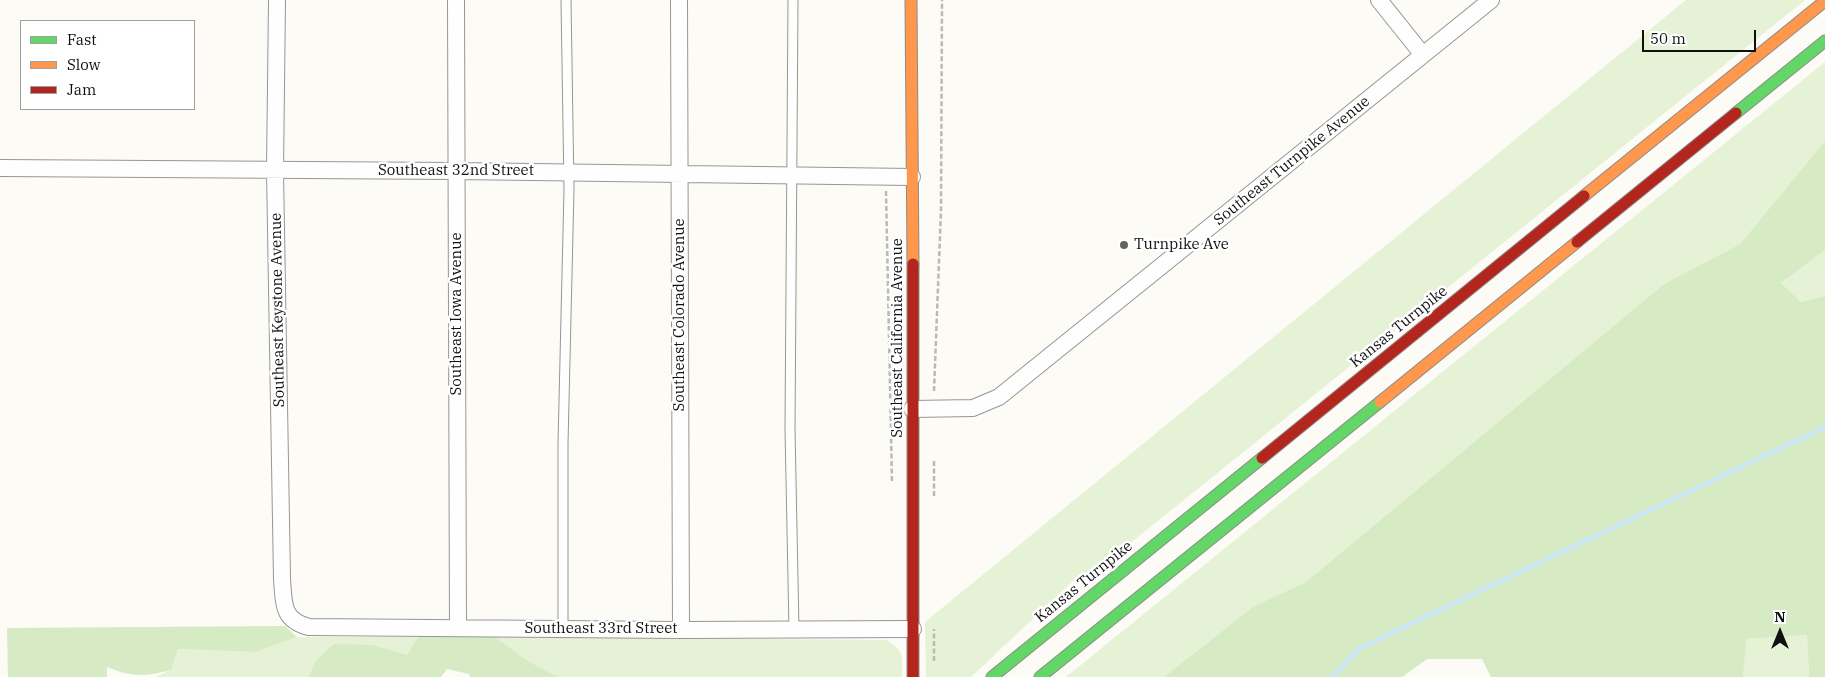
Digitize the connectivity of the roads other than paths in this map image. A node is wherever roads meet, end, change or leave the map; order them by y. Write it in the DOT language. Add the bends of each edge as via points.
graph roads {
  1 [pos="277,0"];
  2 [pos="456,0"];
  3 [pos="566,0"];
  4 [pos="679,0"];
  5 [pos="793,0"];
  6 [pos="911,0"];
  7 [pos="1379,0"];
  8 [pos="1491,0"];
  9 [pos="1825,1"];
  10 [pos="1825,41"];
  11 [pos="1423,56"];
  12 [pos="0,168"];
  13 [pos="275,170"];
  14 [pos="456,171"];
  15 [pos="568,172"];
  16 [pos="680,174"];
  17 [pos="792,176"];
  18 [pos="912,177"];
  19 [pos="912,409"];
  20 [pos="291,618"];
  21 [pos="458,628"];
  22 [pos="563,629"];
  23 [pos="913,629"];
  24 [pos="682,630"];
  25 [pos="794,630"];
  26 [pos="912,677"];
  27 [pos="992,677"];
  28 [pos="1040,677"];
  1 -- 13 [label="street, Southeast Keystone Avenue"];
  2 -- 14 [label="street, Southeast Iowa Avenue"];
  3 -- 15 [label="lane"];
  4 -- 16 [label="street, Southeast Colorado Avenue"];
  5 -- 17 [label="lane"];
  6 -- 18 [label="main road, Southeast California Avenue"];
  7 -- 11 [label="street"];
  8 -- 11 [label="street, Southeast Turnpike Avenue"];
  9 -- 27 [label="main road, Kansas Turnpike"];
  10 -- 28 [label="main road"];
  11 -- 19 [label="street, Southeast Turnpike Avenue" via="999,398 973,408"];
  12 -- 13 [label="street, Southeast 32nd Street"];
  13 -- 14 [label="street, Southeast 32nd Street"];
  13 -- 20 [label="street, Southeast Keystone Avenue" via="283,600"];
  14 -- 15 [label="street, Southeast 32nd Street"];
  14 -- 21 [label="street, Southeast Iowa Avenue"];
  15 -- 16 [label="street, Southeast 32nd Street"];
  15 -- 22 [label="lane"];
  16 -- 17 [label="street, Southeast 32nd Street"];
  16 -- 24 [label="street, Southeast Colorado Avenue"];
  17 -- 18 [label="street, Southeast 32nd Street"];
  17 -- 25 [label="lane" via="790,429"];
  18 -- 19 [label="main road, Southeast California Avenue"];
  19 -- 23 [label="main road, Southeast California Avenue"];
  20 -- 21 [label="street, Southeast 33rd Street" via="308,627"];
  21 -- 22 [label="street, Southeast 33rd Street"];
  22 -- 24 [label="street, Southeast 33rd Street"];
  23 -- 25 [label="street, Southeast 33rd Street"];
  23 -- 26 [label="main road, Southeast California Avenue"];
  24 -- 25 [label="street, Southeast 33rd Street"];
}
